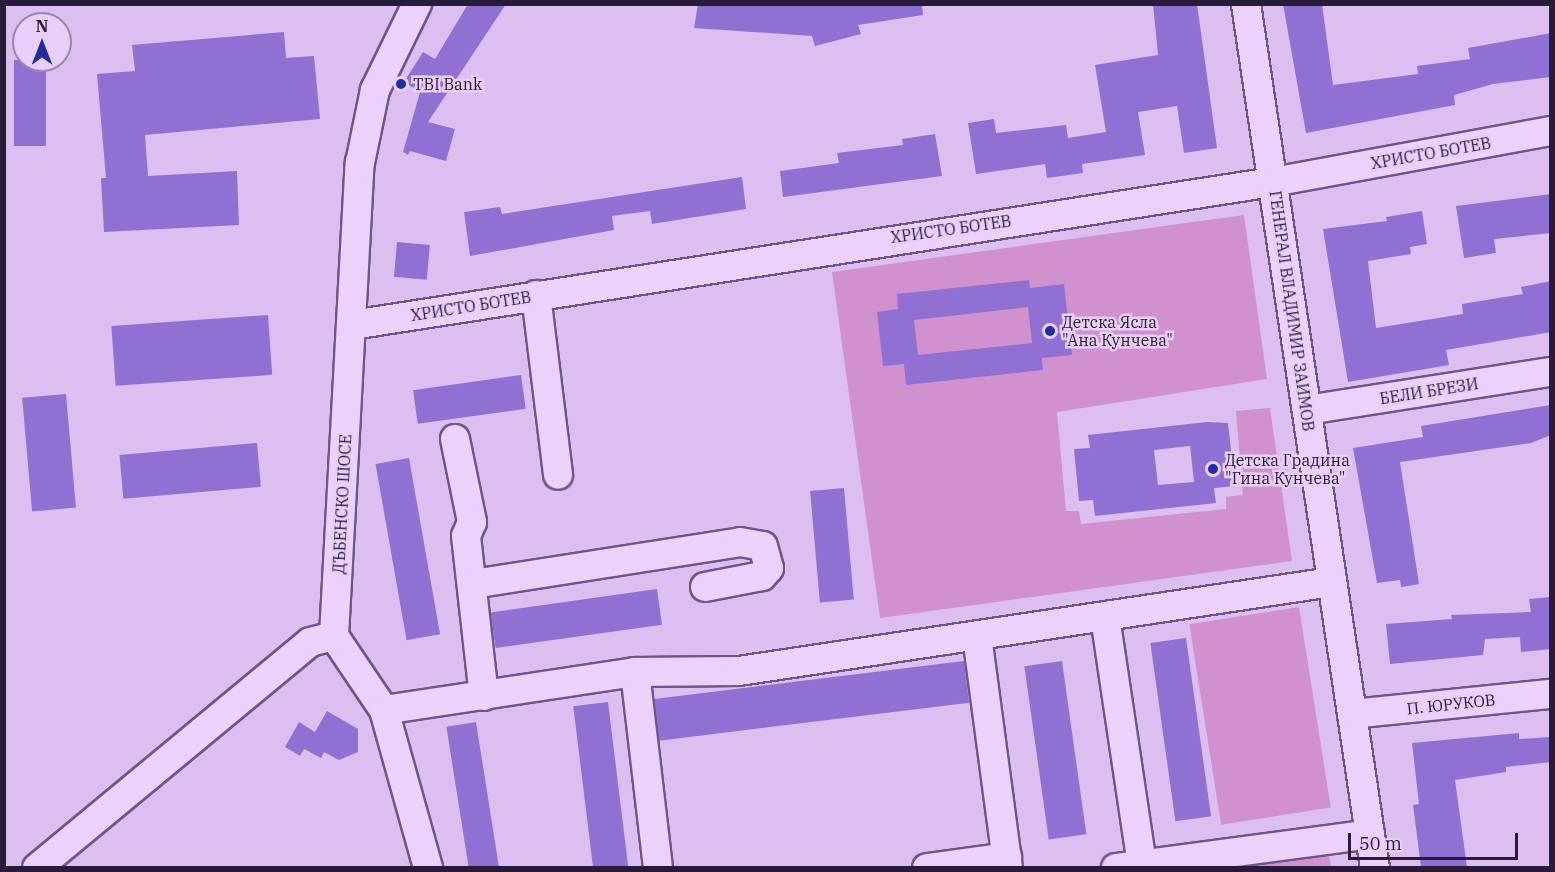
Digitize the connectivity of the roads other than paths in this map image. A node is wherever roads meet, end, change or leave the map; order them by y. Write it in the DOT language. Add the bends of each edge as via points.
graph roads {
  1 [pos="417,4"];
  2 [pos="1246,4"];
  3 [pos="1551,131"];
  4 [pos="1273,182"];
  5 [pos="536,295"];
  6 [pos="352,325"];
  7 [pos="1551,372"];
  8 [pos="1307,410"];
  9 [pos="456,439"];
  10 [pos="558,475"];
  11 [pos="1332,582"];
  12 [pos="473,584"];
  13 [pos="705,587"];
  14 [pos="1106,617"];
  15 [pos="334,636"];
  16 [pos="978,636"];
  17 [pos="635,672"];
  18 [pos="1551,694"];
  19 [pos="484,696"];
  20 [pos="384,710"];
  21 [pos="1352,714"];
  22 [pos="1370,834"];
  23 [pos="1008,862"];
  24 [pos="1129,866"];
  25 [pos="37,867"];
  26 [pos="428,867"];
  27 [pos="658,867"];
  28 [pos="927,867"];
  29 [pos="1375,867"];
  1 -- 6 [label="street, ДЪБЕНСКО ШОСЕ" via="375,90 360,163"];
  2 -- 4 [label="street, ГЕНЕРАЛ ВЛАДИМИР ЗАИМОВ"];
  3 -- 4 [label="street, ХРИСТО БОТЕВ"];
  4 -- 5 [label="street, ХРИСТО БОТЕВ"];
  4 -- 8 [label="street, ГЕНЕРАЛ ВЛАДИМИР ЗАИМОВ"];
  5 -- 6 [label="street, ХРИСТО БОТЕВ"];
  5 -- 10 [label="street"];
  6 -- 15 [label="street, ДЪБЕНСКО ШОСЕ"];
  7 -- 8 [label="street, БЕЛИ БРЕЗИ"];
  8 -- 11 [label="street, ГЕНЕРАЛ ВЛАДИМИР ЗАИМОВ"];
  9 -- 12 [label="street" via="472,522 466,536"];
  11 -- 14 [label="street"];
  11 -- 21 [label="street, ГЕНЕРАЛ ВЛАДИМИР ЗАИМОВ"];
  12 -- 13 [label="street" via="740,542 763,546 769,568 762,576"];
  12 -- 19 [label="street"];
  14 -- 16 [label="street"];
  14 -- 24 [label="street"];
  15 -- 20 [label="street"];
  15 -- 25 [label="street" via="310,642"];
  16 -- 17 [label="street" via="739,671"];
  16 -- 23 [label="street"];
  17 -- 19 [label="street"];
  17 -- 27 [label="street"];
  18 -- 21 [label="street, П. ЮРУКОВ"];
  19 -- 20 [label="street"];
  20 -- 26 [label="street"];
  21 -- 22 [label="street, ГЕНЕРАЛ ВЛАДИМИР ЗАИМОВ"];
  22 -- 24 [label="street"];
  22 -- 29 [label="street, ГЕНЕРАЛ ВЛАДИМИР ЗАИМОВ"];
  23 -- 28 [label="street"];
}
